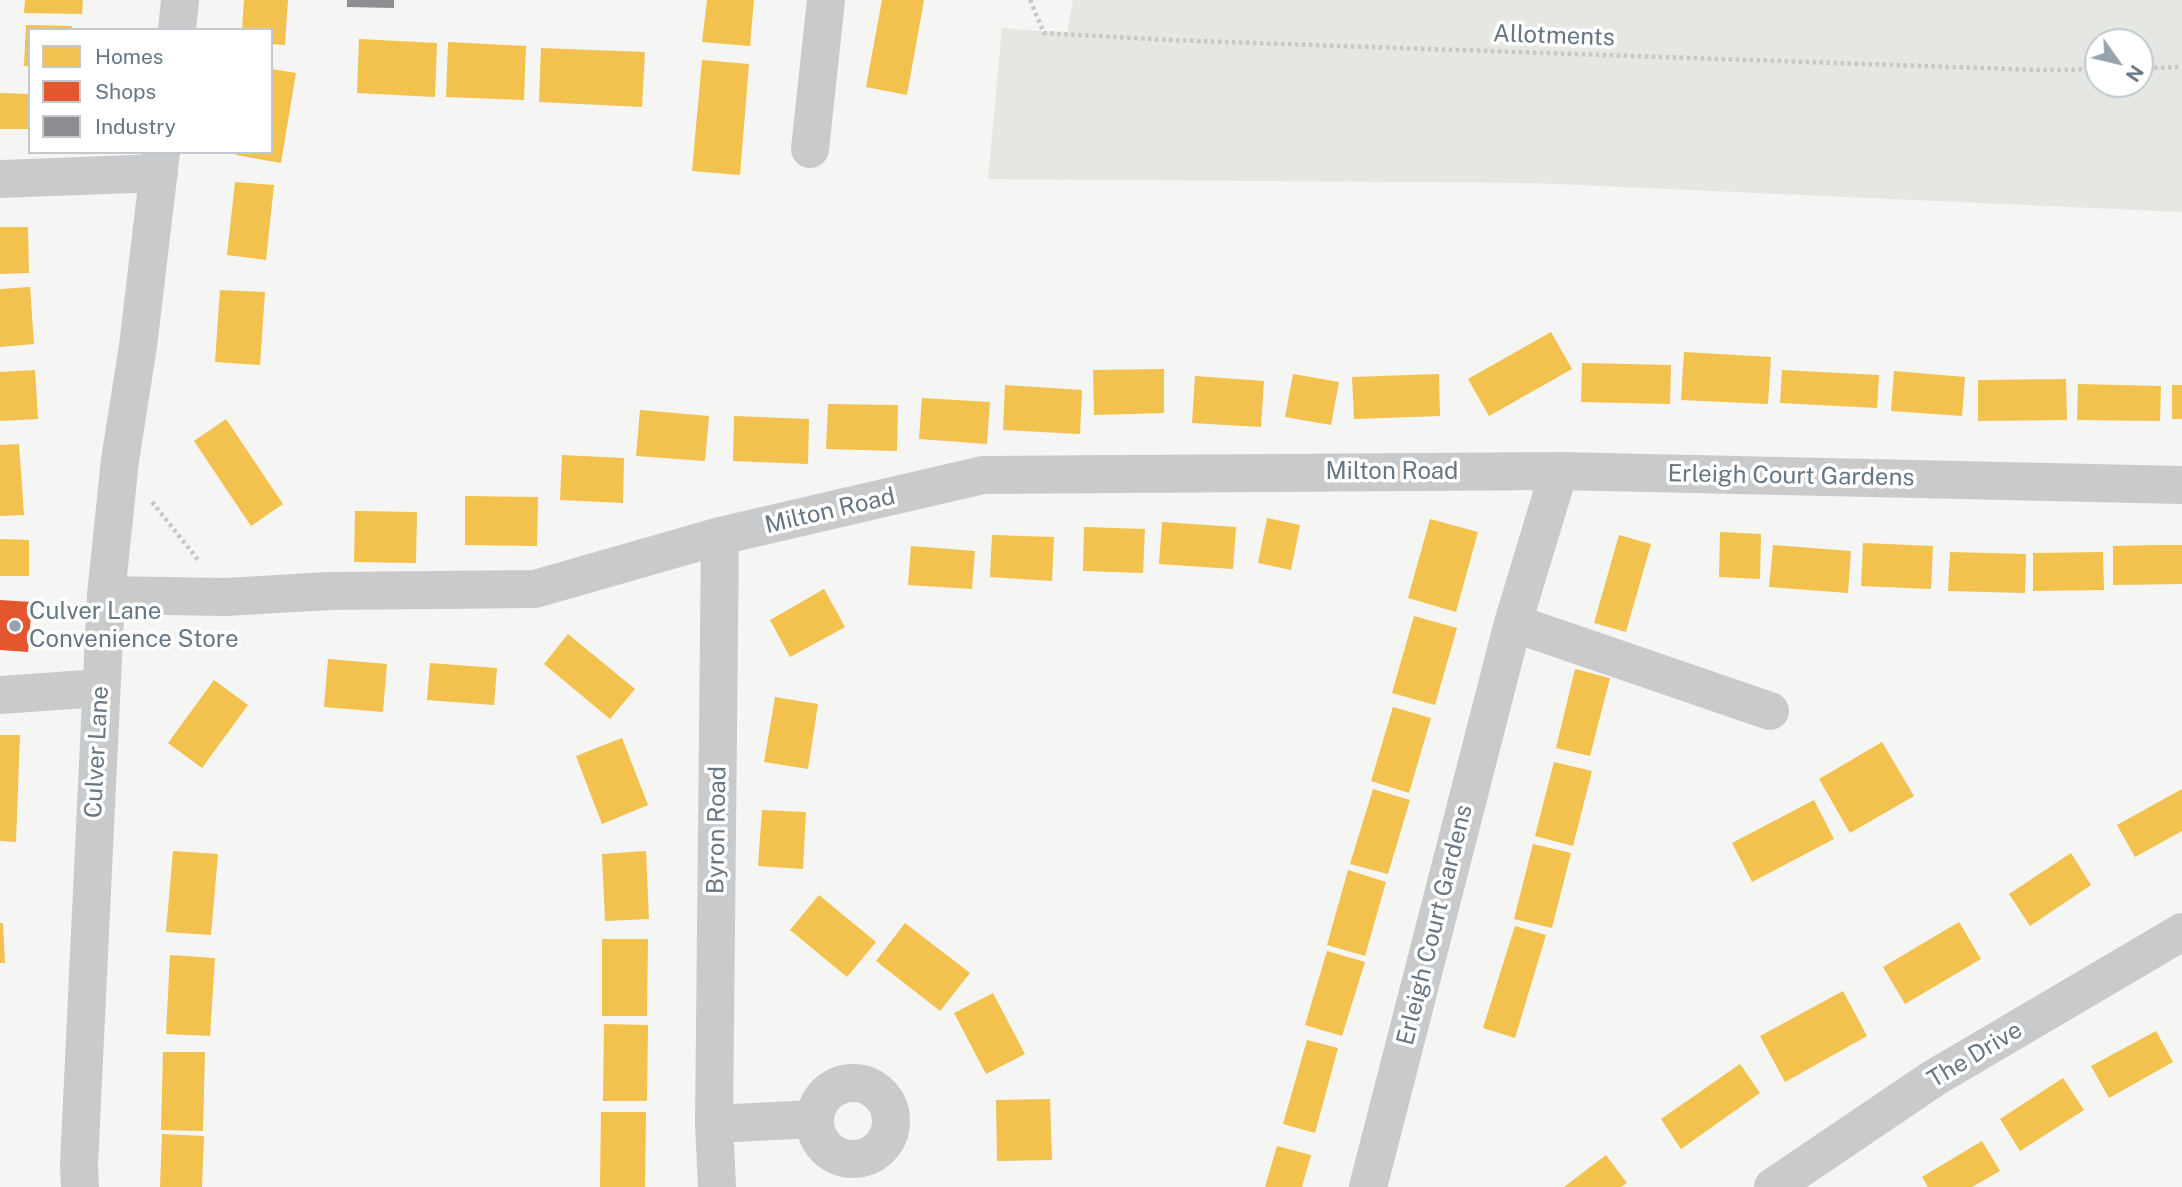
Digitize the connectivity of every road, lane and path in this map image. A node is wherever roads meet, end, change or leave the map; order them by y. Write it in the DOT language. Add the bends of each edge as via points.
graph roads {
  1 [pos="180,0"];
  2 [pos="825,0"];
  3 [pos="1030,0"];
  4 [pos="177,28"];
  5 [pos="2182,67"];
  6 [pos="2154,68"];
  7 [pos="2084,69"];
  8 [pos="810,149"];
  9 [pos="160,163"];
  10 [pos="0,179"];
  11 [pos="120,460"];
  12 [pos="1559,471"];
  13 [pos="2182,485"];
  14 [pos="720,536"];
  15 [pos="106,595"];
  16 [pos="226,597"];
  17 [pos="1513,623"];
  18 [pos="100,688"];
  19 [pos="0,695"];
  20 [pos="1770,711"];
  21 [pos="2182,932"];
  22 [pos="814,1119"];
  23 [pos="714,1124"];
  24 [pos="80,1187"];
  25 [pos="717,1187"];
  26 [pos="1368,1187"];
  27 [pos="1773,1187"];
  1 -- 4 [label="street"];
  2 -- 8 [label="street"];
  3 -- 7 [label="path, Allotments" via="1044,33"];
  5 -- 6 [label="path"];
  9 -- 10 [label="street"];
  9 -- 11 [label="street, Culver Lane"];
  11 -- 15 [label="street, Culver Lane"];
  11 -- 16 [label="path"];
  12 -- 13 [label="street, Erleigh Court Gardens"];
  12 -- 14 [label="street, Milton Road" via="983,475"];
  12 -- 17 [label="street, Erleigh Court Gardens"];
  14 -- 16 [label="street, Milton Road" via="535,589"];
  14 -- 23 [label="street, Byron Road"];
  15 -- 16 [label="street, Milton Road"];
  15 -- 18 [label="street, Culver Lane"];
  17 -- 20 [label="street"];
  17 -- 26 [label="street, Erleigh Court Gardens"];
  18 -- 19 [label="street"];
  18 -- 24 [label="street, Culver Lane"];
  21 -- 27 [label="street, The Drive" via="1934,1078"];
  22 -- 23 [label="street"];
  23 -- 25 [label="street, Byron Road"];
}
